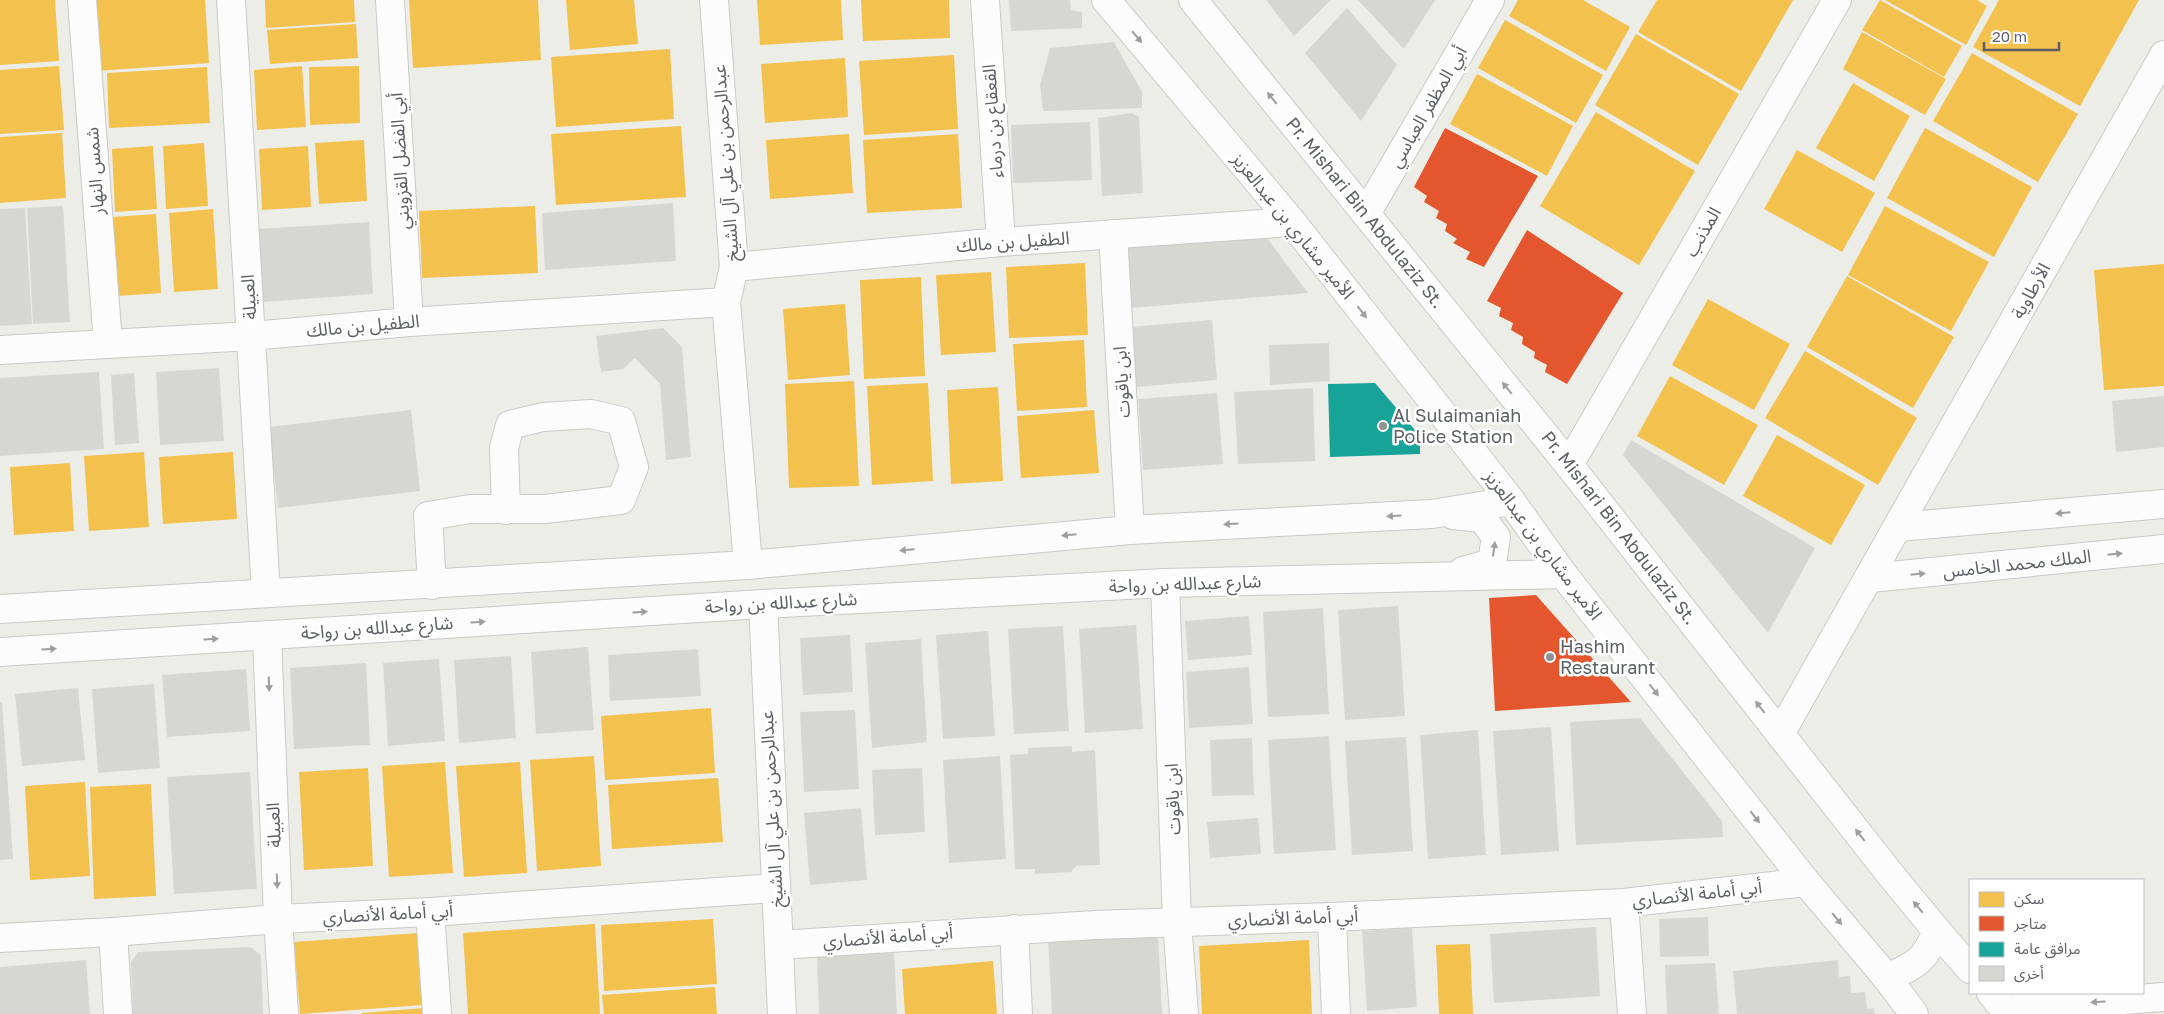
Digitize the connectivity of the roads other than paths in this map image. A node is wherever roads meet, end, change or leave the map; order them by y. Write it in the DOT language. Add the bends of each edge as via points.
graph roads {
  1 [pos="82,0"];
  2 [pos="231,0"];
  3 [pos="390,0"];
  4 [pos="714,0"];
  5 [pos="985,0"];
  6 [pos="1106,0"];
  7 [pos="1193,0"];
  8 [pos="1490,0"];
  9 [pos="1837,0"];
  10 [pos="2164,55"];
  11 [pos="1366,214"];
  12 [pos="1292,222"];
  13 [pos="1113,234"];
  14 [pos="1001,242"];
  15 [pos="734,267"];
  16 [pos="726,302"];
  17 [pos="409,322"];
  18 [pos="251,336"];
  19 [pos="108,343"];
  20 [pos="0,350"];
  21 [pos="1569,465"];
  22 [pos="1511,500"];
  23 [pos="2164,504"];
  24 [pos="506,510"];
  25 [pos="1432,514"];
  26 [pos="1898,528"];
  27 [pos="1130,530"];
  28 [pos="2164,549"];
  29 [pos="748,565"];
  30 [pos="1563,574"];
  31 [pos="1442,577"];
  32 [pos="1870,578"];
  33 [pos="1165,583"];
  34 [pos="432,585"];
  35 [pos="266,593"];
  36 [pos="763,604"];
  37 [pos="0,608"];
  38 [pos="267,635"];
  39 [pos="0,652"];
  40 [pos="1780,734"];
  41 [pos="1806,882"];
  42 [pos="775,888"];
  43 [pos="1624,903"];
  44 [pos="430,912"];
  45 [pos="1332,917"];
  46 [pos="278,919"];
  47 [pos="1177,922"];
  48 [pos="1014,929"];
  49 [pos="1937,930"];
  50 [pos="114,932"];
  51 [pos="0,938"];
  52 [pos="779,945"];
  53 [pos="1969,968"];
  54 [pos="1887,978"];
  55 [pos="1990,994"];
  56 [pos="1991,994"];
  57 [pos="2164,997"];
  58 [pos="118,1014"];
  59 [pos="284,1014"];
  60 [pos="437,1014"];
  61 [pos="782,1014"];
  62 [pos="1018,1014"];
  63 [pos="1184,1014"];
  64 [pos="1336,1014"];
  65 [pos="1632,1014"];
  66 [pos="1914,1014"];
  67 [pos="1988,1014"];
  1 -- 19 [label="street, شمس النهار"];
  2 -- 18 [label="street, العبيلة"];
  3 -- 17 [label="street, أبي الفضل القزويني"];
  4 -- 15 [label="street, عبدالرحمن بن علي آل الشيخ"];
  5 -- 14 [label="street, القعقاع بن درماء"];
  6 -- 12 [label="street, الأمير مشاري بن عبدالعزيز, one-way"];
  11 -- 7 [label="street, Pr. Mishari Bin Abdulaziz St., one-way"];
  8 -- 11 [label="street, أبي المظفر العباسي"];
  9 -- 21 [label="street, المذنب"];
  10 -- 26 [label="street, الأرطاوية"];
  21 -- 11 [label="street, Pr. Mishari Bin Abdulaziz St., one-way"];
  12 -- 13 [label="street, الطفيل بن مالك"];
  12 -- 22 [label="street, الأمير مشاري بن عبدالعزيز, one-way"];
  13 -- 14 [label="street, الطفيل بن مالك"];
  13 -- 27 [label="street, ابن ياقوت"];
  14 -- 15 [label="street, الطفيل بن مالك"];
  15 -- 16 [label="street, عبدالرحمن بن علي آل الشيخ"];
  16 -- 17 [label="street, الطفيل بن مالك"];
  16 -- 29 [label="street, عبدالرحمن بن علي آل الشيخ"];
  17 -- 18 [label="street, الطفيل بن مالك"];
  18 -- 19 [label="street, الطفيل بن مالك"];
  18 -- 35 [label="street, العبيلة"];
  19 -- 20 [label="street, الطفيل بن مالك"];
  40 -- 21 [label="street, Pr. Mishari Bin Abdulaziz St., one-way"];
  22 -- 25 [label="street"];
  22 -- 30 [label="street, الأمير مشاري بن عبدالعزيز"];
  23 -- 26 [label="street, one-way"];
  24 -- 24 [label="street" via="621,500 634,467 621,421 591,414 543,417 510,425 504,448"];
  24 -- 34 [label="street" via="470,509 428,516"];
  25 -- 27 [label="street, one-way"];
  31 -- 25 [label="street, one-way" via="1492,563 1496,537 1482,518"];
  26 -- 32 [label="street, الأرطاوية"];
  27 -- 29 [label="street, one-way"];
  32 -- 28 [label="street, الملك محمد الخامس, one-way"];
  29 -- 34 [label="street"];
  30 -- 31 [label="street, شارع عبدالله بن رواحة"];
  30 -- 41 [label="street, الأمير مشاري بن عبدالعزيز, one-way"];
  31 -- 33 [label="street, شارع عبدالله بن رواحة"];
  32 -- 40 [label="street, الأرطاوية"];
  33 -- 36 [label="street, شارع عبدالله بن رواحة"];
  33 -- 47 [label="street, ابن ياقوت"];
  34 -- 35 [label="street"];
  35 -- 37 [label="street"];
  38 -- 36 [label="street, شارع عبدالله بن رواحة, one-way"];
  36 -- 42 [label="street, عبدالرحمن بن علي آل الشيخ"];
  39 -- 38 [label="street, شارع عبدالله بن رواحة, one-way"];
  38 -- 46 [label="street, العبيلة, one-way"];
  49 -- 40 [label="street, Pr. Mishari Bin Abdulaziz St., one-way"];
  41 -- 43 [label="street, أبي أمامة الأنصاري"];
  41 -- 54 [label="street, الأمير مشاري بن عبدالعزيز, one-way"];
  42 -- 44 [label="street, أبي أمامة الأنصاري"];
  42 -- 52 [label="street, عبدالرحمن بن علي آل الشيخ"];
  43 -- 45 [label="street, أبي أمامة الأنصاري"];
  43 -- 65 [label="street"];
  44 -- 46 [label="street, أبي أمامة الأنصاري"];
  44 -- 60 [label="street"];
  45 -- 47 [label="street, أبي أمامة الأنصاري"];
  45 -- 64 [label="street"];
  46 -- 50 [label="street, أبي أمامة الأنصاري"];
  46 -- 59 [label="street, العبيلة"];
  47 -- 48 [label="street, أبي أمامة الأنصاري"];
  47 -- 63 [label="street, ابن ياقوت"];
  48 -- 52 [label="street, أبي أمامة الأنصاري"];
  48 -- 62 [label="street"];
  49 -- 53 [label="street, Pr. Mishari Bin Abdulaziz St."];
  49 -- 54 [label="street" via="1928,952 1912,966"];
  50 -- 51 [label="street, أبي أمامة الأنصاري"];
  50 -- 58 [label="street"];
  52 -- 61 [label="street, عبدالرحمن بن علي آل الشيخ"];
  54 -- 66 [label="street, الأمير مشاري بن عبدالعزيز"];
  55 -- 67 [label="street"];
  57 -- 56 [label="street, one-way" via="2004,1009"];
}
